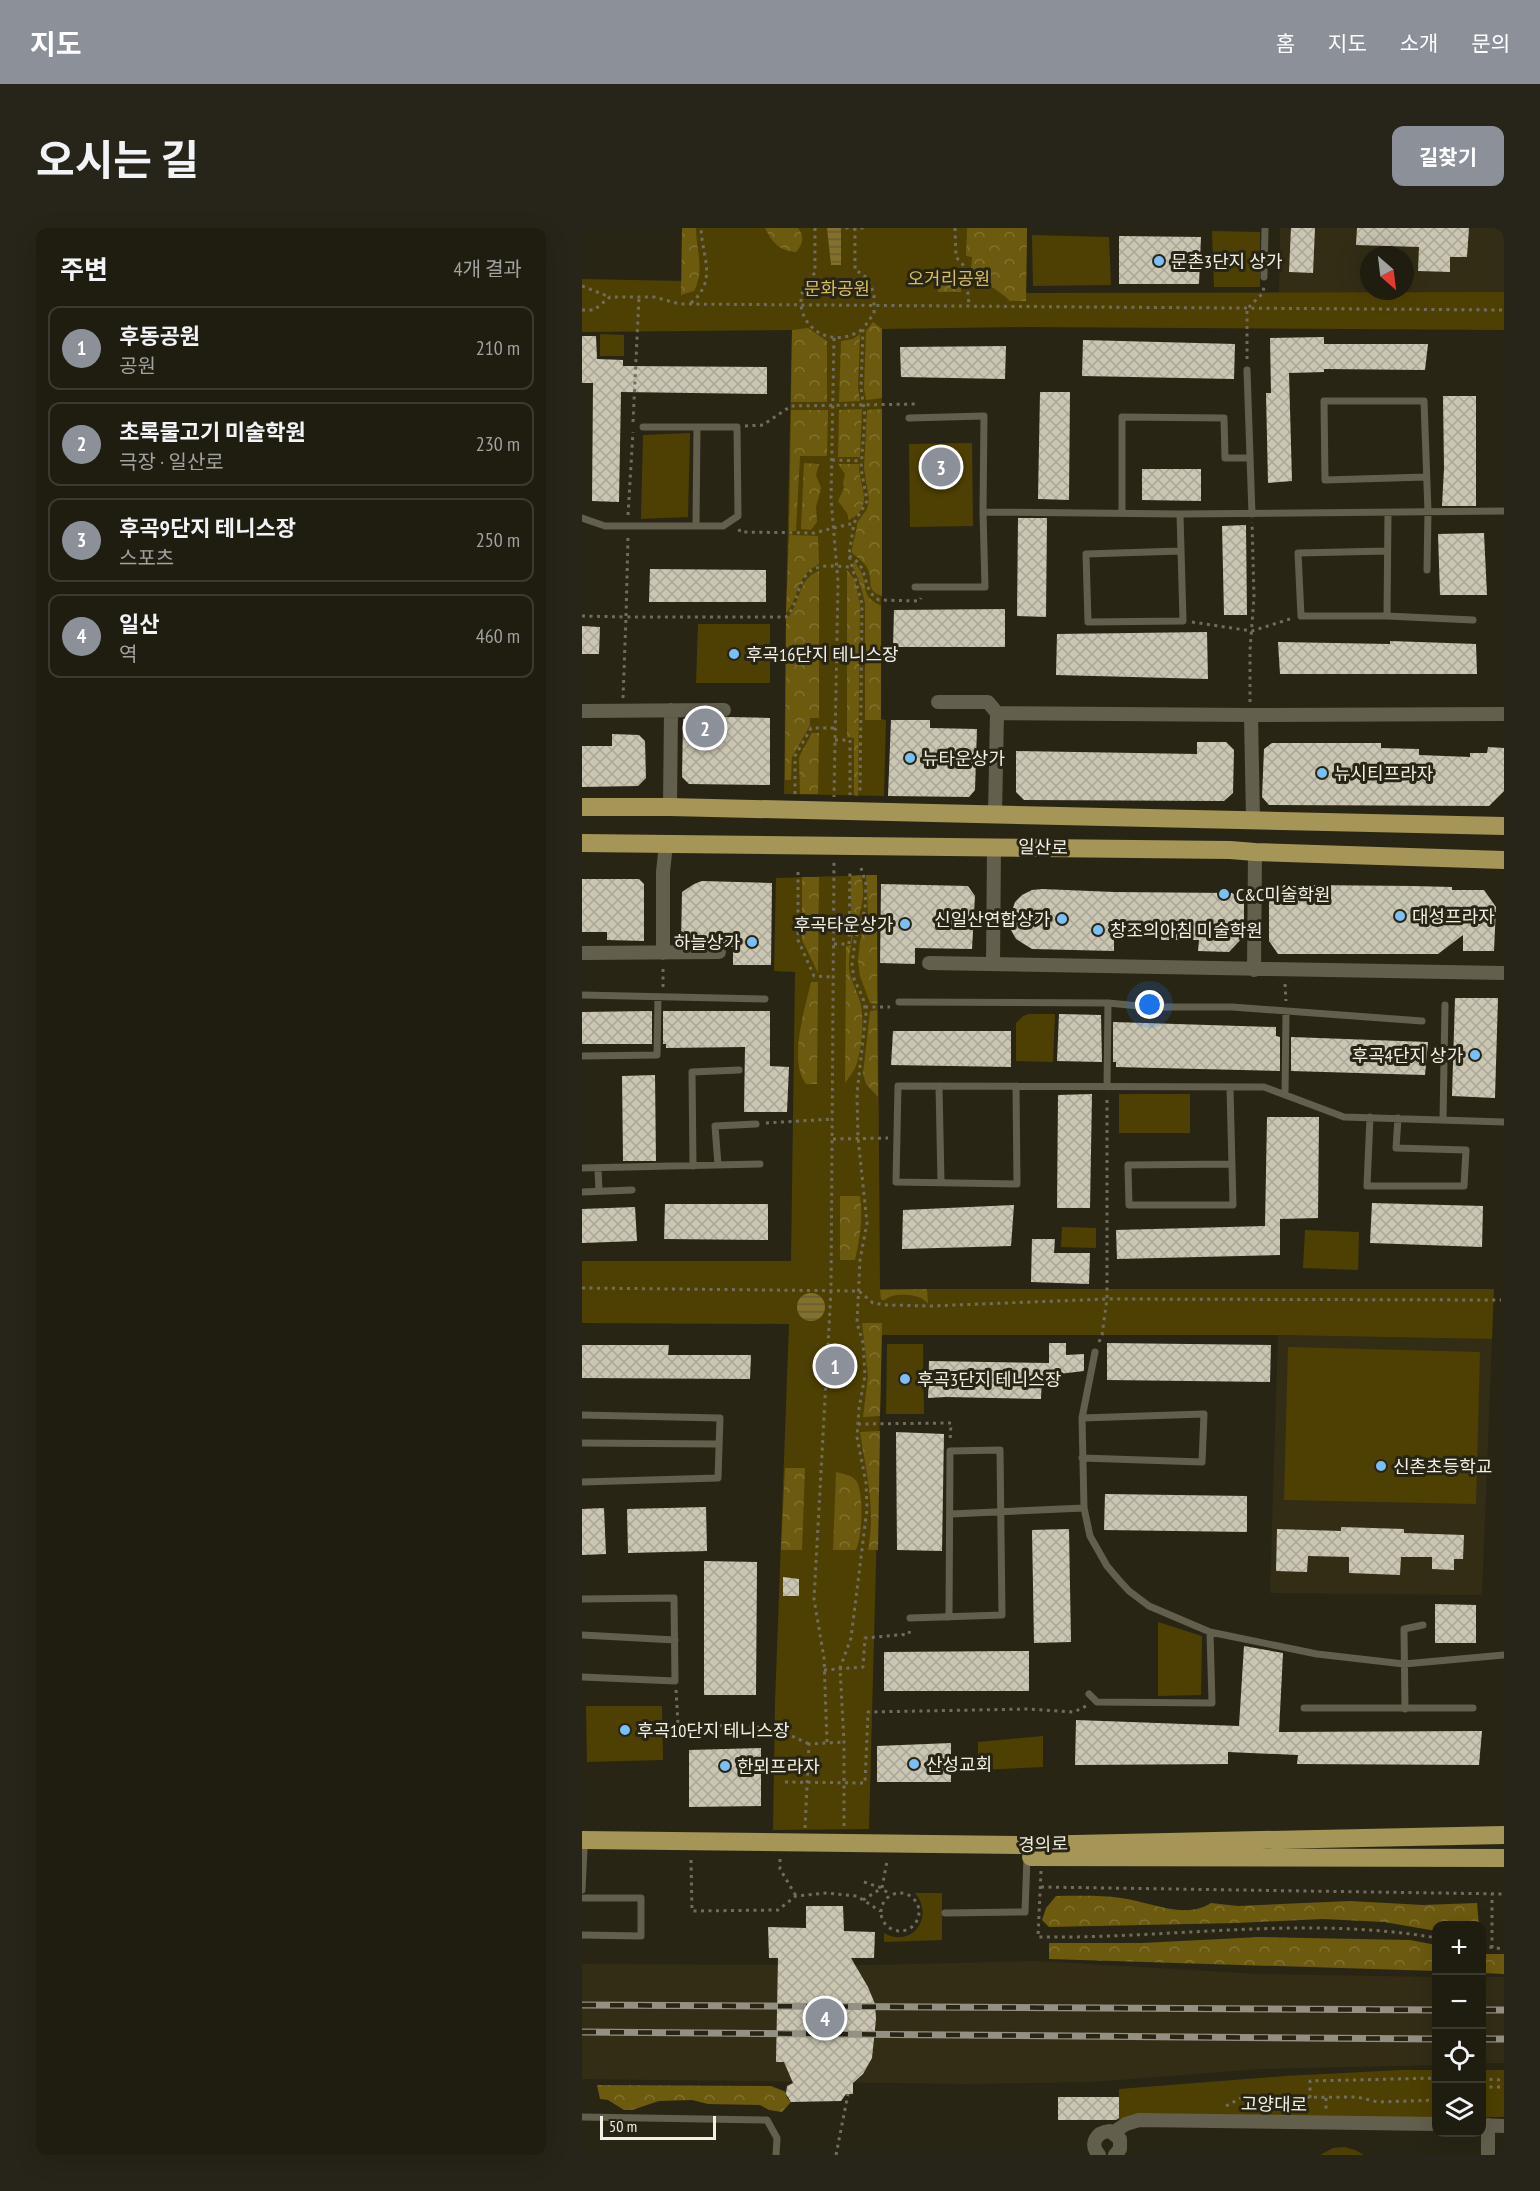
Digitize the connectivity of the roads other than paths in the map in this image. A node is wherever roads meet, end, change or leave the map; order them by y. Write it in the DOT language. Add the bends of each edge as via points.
graph roads {
  1 [pos="1265,228"];
  2 [pos="1264,277"];
  3 [pos="1247,370"];
  4 [pos="912,418"];
  5 [pos="643,427"];
  6 [pos="697,427"];
  7 [pos="1250,458"];
  8 [pos="1426,477"];
  9 [pos="1504,511"];
  10 [pos="983,512"];
  11 [pos="1428,512"];
  12 [pos="1122,513"];
  13 [pos="1252,513"];
  14 [pos="1388,513"];
  15 [pos="1180,514"];
  16 [pos="582,518"];
  17 [pos="696,525"];
  18 [pos="1387,551"];
  19 [pos="1181,552"];
  20 [pos="1427,570"];
  21 [pos="918,587"];
  22 [pos="1387,616"];
  23 [pos="1473,620"];
  24 [pos="938,702"];
  25 [pos="671,710"];
  26 [pos="724,710"];
  27 [pos="582,711"];
  28 [pos="997,713"];
  29 [pos="1504,714"];
  30 [pos="1251,715"];
  31 [pos="582,807"];
  32 [pos="670,807"];
  33 [pos="995,814"];
  34 [pos="1253,820"];
  35 [pos="1504,826"];
  36 [pos="582,843"];
  37 [pos="666,844"];
  38 [pos="994,846"];
  39 [pos="1255,852"];
  40 [pos="1504,860"];
  41 [pos="719,952"];
  42 [pos="582,953"];
  43 [pos="663,953"];
  44 [pos="929,963"];
  45 [pos="993,964"];
  46 [pos="1254,970"];
  47 [pos="1504,973"];
  48 [pos="582,995"];
  49 [pos="658,997"];
  50 [pos="765,999"];
  51 [pos="899,1002"];
  52 [pos="1108,1003"];
  53 [pos="1445,1005"];
  54 [pos="1286,1012"];
  55 [pos="1422,1021"];
  56 [pos="582,1056"];
  57 [pos="739,1071"];
  58 [pos="939,1086"];
  59 [pos="1016,1086"];
  60 [pos="1107,1087"];
  61 [pos="1230,1088"];
  62 [pos="1285,1095"];
  63 [pos="1370,1117"];
  64 [pos="1398,1118"];
  65 [pos="1443,1120"];
  66 [pos="1504,1122"];
  67 [pos="756,1124"];
  68 [pos="760,1164"];
  69 [pos="1231,1164"];
  70 [pos="718,1165"];
  71 [pos="693,1166"];
  72 [pos="582,1168"];
  73 [pos="598,1169"];
  74 [pos="941,1182"];
  75 [pos="632,1190"];
  76 [pos="599,1191"];
  77 [pos="582,1192"];
  78 [pos="1095,1352"];
  79 [pos="582,1415"];
  80 [pos="1082,1418"];
  81 [pos="582,1443"];
  82 [pos="719,1444"];
  83 [pos="1082,1458"];
  84 [pos="582,1482"];
  85 [pos="1084,1508"];
  86 [pos="1000,1512"];
  87 [pos="951,1514"];
  88 [pos="582,1599"];
  89 [pos="949,1617"];
  90 [pos="910,1618"];
  91 [pos="1424,1625"];
  92 [pos="1210,1632"];
  93 [pos="582,1635"];
  94 [pos="675,1640"];
  95 [pos="1504,1655"];
  96 [pos="1404,1664"];
  97 [pos="582,1677"];
  98 [pos="1089,1694"];
  99 [pos="1304,1708"];
  100 [pos="1473,1708"];
  101 [pos="1405,1709"];
  102 [pos="1504,1835"];
  103 [pos="582,1846"];
  104 [pos="1504,1858"];
  105 [pos="1034,1862"];
  106 [pos="582,1890"];
  107 [pos="582,1898"];
  108 [pos="945,1913"];
  109 [pos="582,1935"];
  110 [pos="582,2117"];
  111 [pos="1432,2124"];
  112 [pos="1486,2125"];
  113 [pos="1504,2126"];
  114 [pos="1114,2132"];
  115 [pos="1486,2135"];
  116 [pos="776,2155"];
  117 [pos="1099,2155"];
  118 [pos="1116,2155"];
  119 [pos="1488,2155"];
  1 -- 2 [label="lane"];
  3 -- 7 [label="lane"];
  4 -- 10 [label="lane" via="984,416"];
  5 -- 6 [label="lane"];
  6 -- 17 [label="lane"];
  6 -- 17 [label="lane" via="737,427 738,516 723,526"];
  7 -- 12 [label="lane" via="1225,458 1224,417 1122,417"];
  7 -- 13 [label="lane"];
  8 -- 8 [label="lane" via="1424,401 1324,401 1325,480"];
  8 -- 11 [label="lane"];
  9 -- 11 [label="lane"];
  10 -- 12 [label="lane"];
  10 -- 21 [label="lane" via="984,587"];
  11 -- 14 [label="lane"];
  11 -- 20 [label="lane"];
  12 -- 15 [label="lane"];
  13 -- 14 [label="lane"];
  13 -- 15 [label="lane"];
  14 -- 18 [label="lane"];
  15 -- 19 [label="lane"];
  16 -- 17 [label="lane" via="605,526"];
  18 -- 22 [label="lane"];
  18 -- 22 [label="lane" via="1298,553 1301,616"];
  19 -- 19 [label="lane" via="1086,555 1088,622 1183,621"];
  22 -- 23 [label="lane"];
  24 -- 28 [label="street" via="988,702"];
  25 -- 26 [label="street"];
  25 -- 27 [label="street"];
  25 -- 32 [label="street"];
  28 -- 30 [label="street"];
  28 -- 33 [label="street"];
  29 -- 30 [label="street"];
  30 -- 34 [label="street"];
  31 -- 32 [label="main road, 일산로"];
  32 -- 33 [label="main road, 일산로"];
  33 -- 34 [label="main road, 일산로"];
  34 -- 35 [label="main road, 일산로"];
  36 -- 37 [label="main road, 일산로"];
  37 -- 38 [label="main road, 일산로"];
  37 -- 43 [label="street"];
  38 -- 39 [label="main road, 일산로"];
  38 -- 45 [label="street"];
  39 -- 40 [label="main road, 일산로"];
  39 -- 46 [label="street"];
  41 -- 43 [label="street"];
  42 -- 43 [label="street"];
  44 -- 45 [label="street"];
  45 -- 46 [label="street"];
  46 -- 47 [label="street"];
  48 -- 49 [label="lane"];
  49 -- 50 [label="lane"];
  49 -- 56 [label="lane" via="657,1055"];
  51 -- 52 [label="lane"];
  52 -- 54 [label="lane"];
  52 -- 60 [label="lane"];
  53 -- 65 [label="lane"];
  54 -- 55 [label="lane"];
  54 -- 62 [label="lane"];
  57 -- 71 [label="lane" via="692,1072"];
  58 -- 59 [label="lane"];
  58 -- 74 [label="lane"];
  58 -- 74 [label="lane" via="898,1086 896,1182"];
  59 -- 60 [label="lane"];
  59 -- 74 [label="lane" via="1017,1184"];
  60 -- 61 [label="lane"];
  61 -- 62 [label="lane" via="1264,1087"];
  61 -- 69 [label="lane"];
  62 -- 63 [label="lane" via="1344,1117"];
  63 -- 64 [label="lane"];
  63 -- 64 [label="lane" via="1367,1185 1464,1186 1466,1150 1396,1148"];
  64 -- 65 [label="lane"];
  65 -- 66 [label="lane"];
  67 -- 70 [label="lane" via="715,1126"];
  68 -- 70 [label="lane"];
  69 -- 69 [label="lane" via="1233,1205 1129,1205 1128,1165"];
  70 -- 71 [label="lane"];
  71 -- 73 [label="lane"];
  72 -- 73 [label="lane"];
  73 -- 76 [label="lane"];
  75 -- 76 [label="lane"];
  76 -- 77 [label="lane"];
  78 -- 80 [label="lane"];
  79 -- 82 [label="lane" via="720,1418"];
  80 -- 83 [label="lane"];
  80 -- 83 [label="lane" via="1204,1414 1202,1462"];
  81 -- 82 [label="lane"];
  82 -- 84 [label="lane" via="718,1478"];
  83 -- 85 [label="lane"];
  85 -- 86 [label="lane"];
  85 -- 92 [label="lane" via="1098,1552 1129,1591 1149,1606"];
  86 -- 87 [label="lane"];
  86 -- 87 [label="lane" via="1000,1450 950,1451"];
  86 -- 89 [label="lane" via="1002,1615"];
  87 -- 89 [label="lane"];
  88 -- 94 [label="lane" via="674,1598"];
  89 -- 90 [label="lane"];
  91 -- 96 [label="lane" via="1404,1629"];
  92 -- 96 [label="lane" via="1317,1654"];
  92 -- 98 [label="lane" via="1212,1703 1097,1702"];
  93 -- 94 [label="lane"];
  94 -- 97 [label="lane" via="675,1681"];
  95 -- 96 [label="lane"];
  96 -- 101 [label="lane"];
  99 -- 101 [label="lane"];
  100 -- 101 [label="lane"];
  102 -- 103 [label="main road, 경의로" via="1027,1845"];
  103 -- 105 [label="main road, 경의로"];
  103 -- 106 [label="lane"];
  104 -- 105 [label="main road, 경의로"];
  105 -- 108 [label="lane" via="1025,1912"];
  107 -- 109 [label="lane" via="641,1898 641,1936"];
  110 -- 116 [label="lane" via="766,2120 777,2138"];
  111 -- 114 [label="street, 고양대로" via="1139,2120"];
  112 -- 113 [label="street"];
  114 -- 117 [label="street, 고양대로" via="1105,2131 1095,2138 1094,2147"];
  114 -- 118 [label="street" via="1121,2144"];
  115 -- 119 [label="street"];
}
